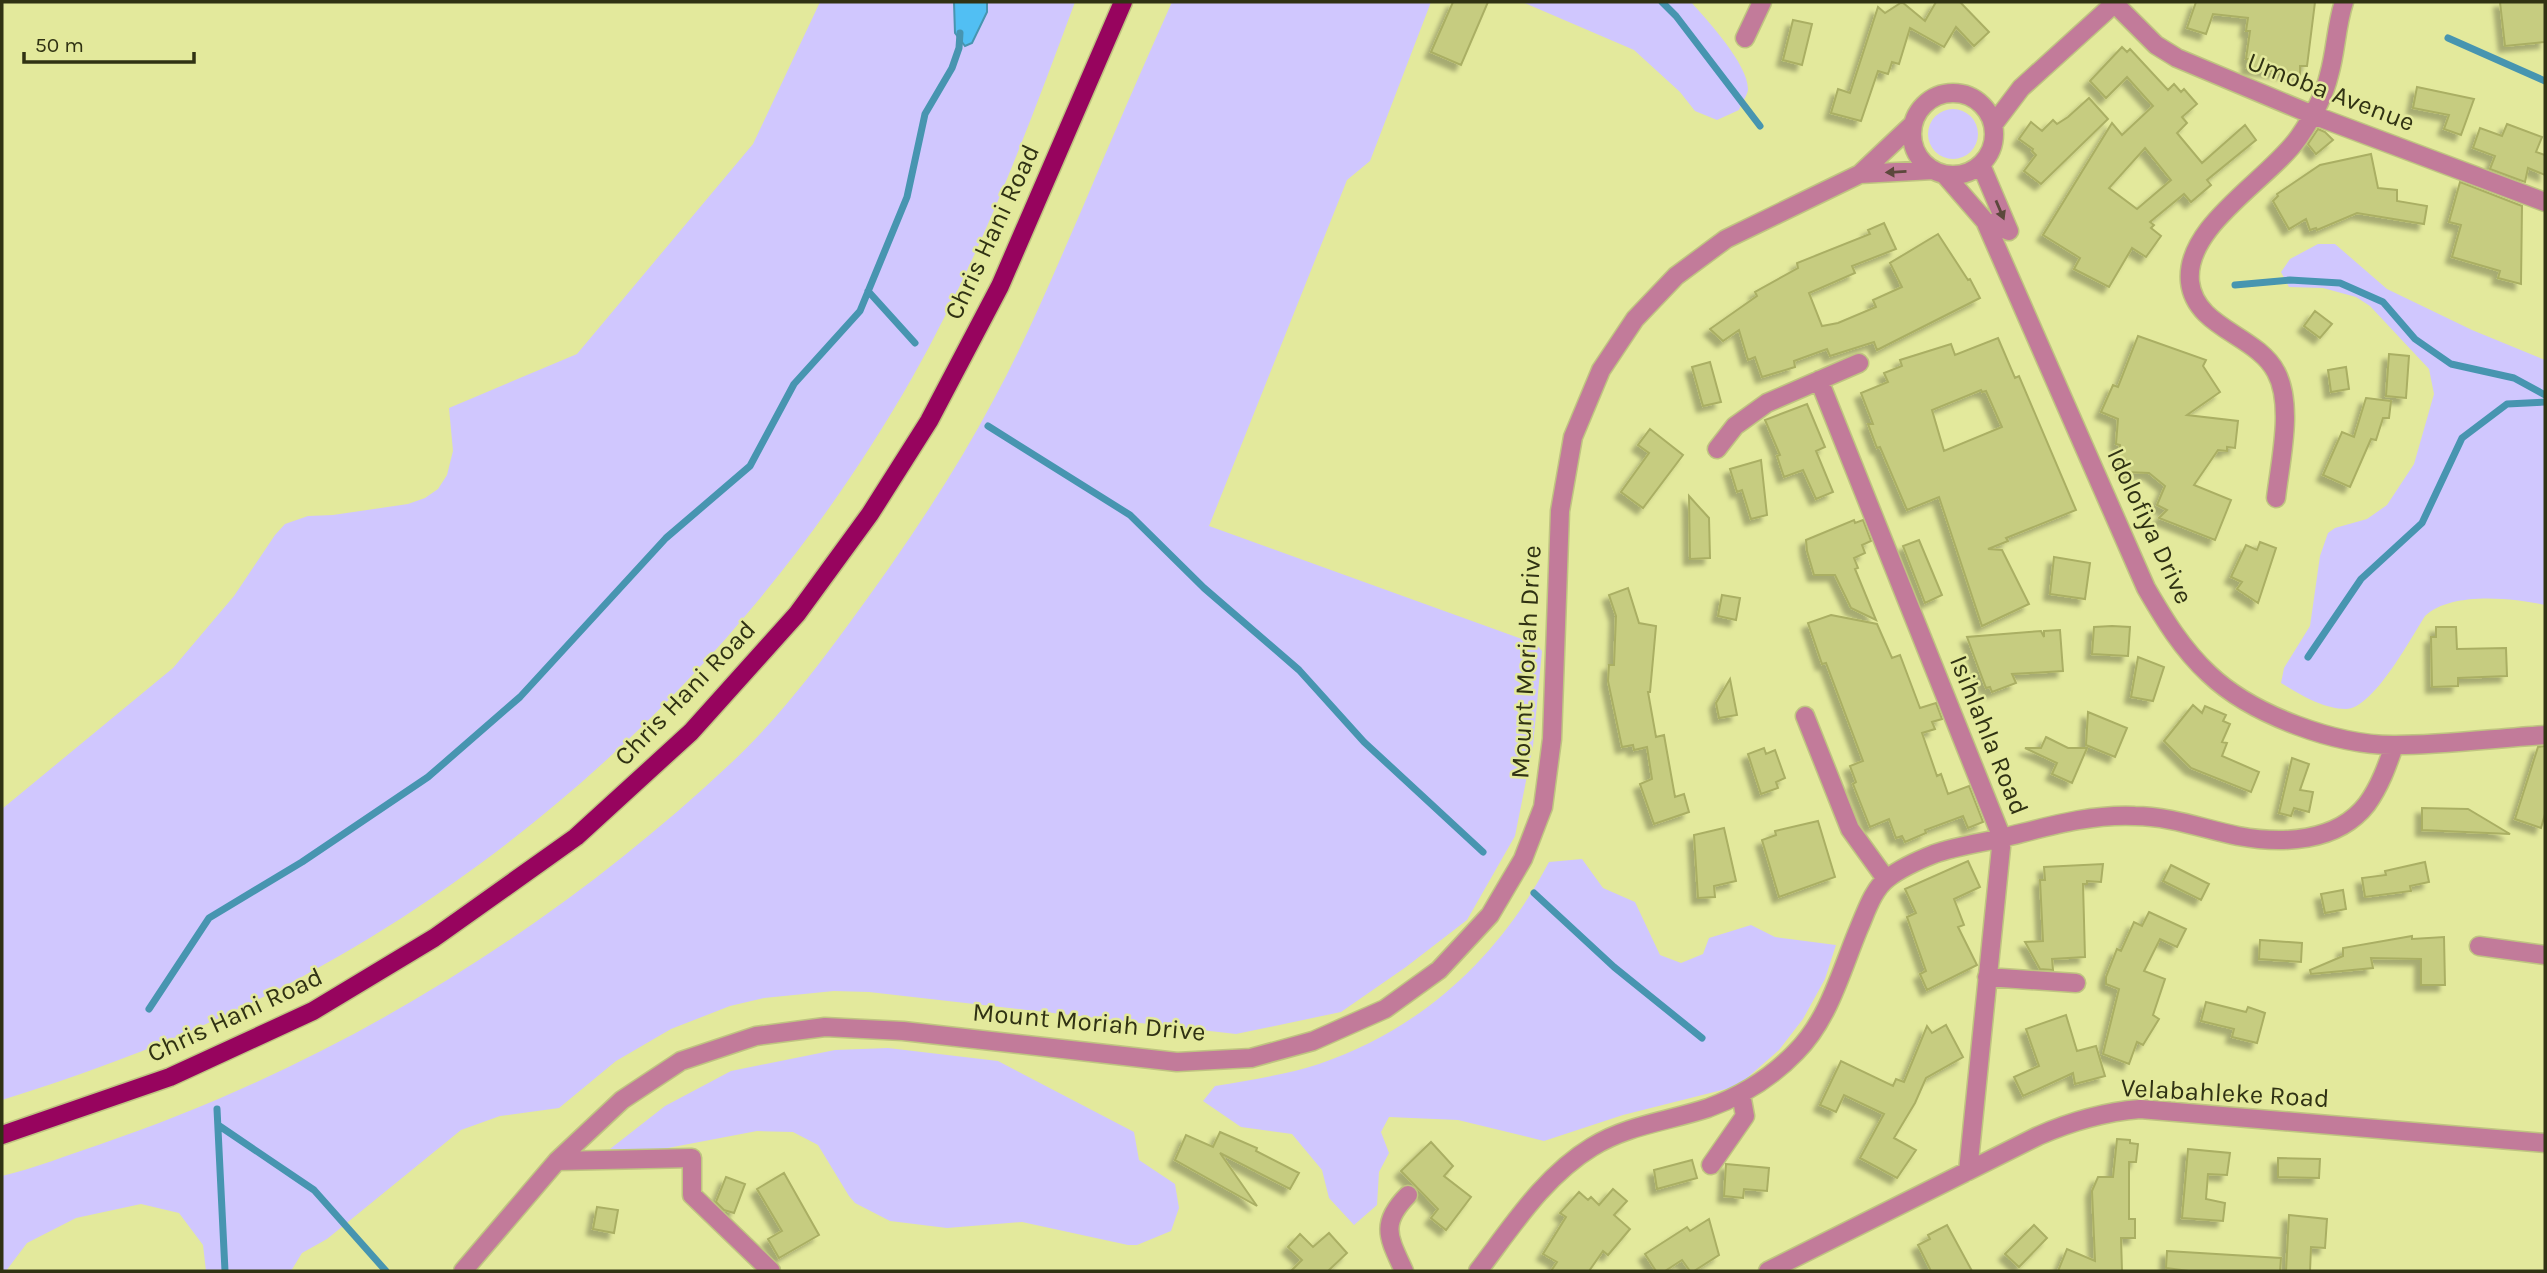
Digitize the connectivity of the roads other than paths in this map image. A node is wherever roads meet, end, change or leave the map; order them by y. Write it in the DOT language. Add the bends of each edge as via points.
graph roads {
  1 [pos="1122,2"];
  2 [pos="1762,2"];
  3 [pos="2114,2"];
  4 [pos="2344,2"];
  5 [pos="1745,38"];
  6 [pos="2021,88"];
  7 [pos="1982,104"];
  8 [pos="2313,115"];
  9 [pos="1913,124"];
  10 [pos="1993,125"];
  11 [pos="1981,165"];
  12 [pos="1939,172"];
  13 [pos="1860,174"];
  14 [pos="2545,202"];
  15 [pos="1985,221"];
  16 [pos="1859,363"];
  17 [pos="1819,380"];
  18 [pos="1717,449"];
  19 [pos="2276,498"];
  20 [pos="1805,716"];
  21 [pos="2545,734"];
  22 [pos="2394,746"];
  23 [pos="2002,838"];
  24 [pos="1886,879"];
  25 [pos="2479,946"];
  26 [pos="2545,955"];
  27 [pos="1987,977"];
  28 [pos="2076,983"];
  29 [pos="1741,1094"];
  30 [pos="2,1135"];
  31 [pos="2545,1143"];
  32 [pos="557,1161"];
  33 [pos="1711,1164"];
  34 [pos="1968,1171"];
  35 [pos="1408,1195"];
  36 [pos="463,1271"];
  37 [pos="771,1271"];
  38 [pos="1404,1271"];
  39 [pos="1478,1271"];
  40 [pos="1768,1271"];
  1 -- 30 [label="main road, Chris Hani Road" via="1000,286 929,421 870,514 797,614 691,732 576,837 434,938 313,1011 170,1077"];
  2 -- 5 [label="street"];
  3 -- 6 [label="street"];
  3 -- 8 [label="street, Umoba Avenue" via="2156,45 2177,58"];
  4 -- 8 [label="street" via="2329,74"];
  6 -- 7 [label="street"];
  6 -- 10 [label="street"];
  7 -- 9 [label="street, Mount Moriah Drive" via="1963,94 1941,94 1928,101"];
  7 -- 10 [label="street"];
  8 -- 14 [label="street, Umoba Avenue"];
  8 -- 19 [label="street" via="2285,155 2207,229 2190,265 2195,299 2205,312 2266,357 2276,372 2285,417"];
  9 -- 12 [label="street" via="1916,152 1923,163"];
  9 -- 13 [label="street, Mount Moriah Drive"];
  10 -- 11 [label="street" via="1994,142"];
  11 -- 12 [label="street, Mount Moriah Drive" via="1966,173"];
  11 -- 15 [label="street, one-way" via="2009,231"];
  12 -- 13 [label="street, Mount Moriah Drive, one-way"];
  12 -- 15 [label="street, Idolofiya Drive"];
  13 -- 32 [label="street, Mount Moriah Drive" via="1726,239 1676,276 1635,319 1601,370 1573,437 1560,511 1552,739 1543,807 1523,859 1490,915 1438,970 1385,1009 1312,1041 1251,1058 1177,1062 903,1031 825,1027 756,1036 681,1061 622,1100"];
  15 -- 22 [label="street, Idolofiya Drive" via="2146,588 2174,636 2210,676 2251,704 2292,724 2342,739"];
  16 -- 17 [label="street"];
  17 -- 18 [label="street" via="1749,414"];
  17 -- 23 [label="street, Isihlahla Road"];
  20 -- 24 [label="street" via="1850,829"];
  21 -- 22 [label="street, Idolofiya Drive"];
  22 -- 23 [label="street" via="2365,806 2327,832 2298,840 2274,842 2138,816 2099,816"];
  23 -- 24 [label="street" via="1935,854"];
  23 -- 27 [label="street, Isihlahla Road"];
  24 -- 29 [label="street" via="1863,918 1818,1026 1772,1074"];
  25 -- 26 [label="street"];
  27 -- 28 [label="street"];
  27 -- 34 [label="street, Isihlahla Road"];
  29 -- 33 [label="street" via="1745,1116"];
  29 -- 39 [label="street" via="1621,1132 1592,1147 1560,1171"];
  31 -- 34 [label="street, Velabahleke Road" via="2140,1110 2070,1122"];
  32 -- 36 [label="street, Mount Moriah Drive"];
  32 -- 37 [label="street" via="692,1158 692,1195"];
  34 -- 40 [label="street, Velabahleke Road"];
  35 -- 38 [label="street" via="1389,1219 1391,1242"];
}
